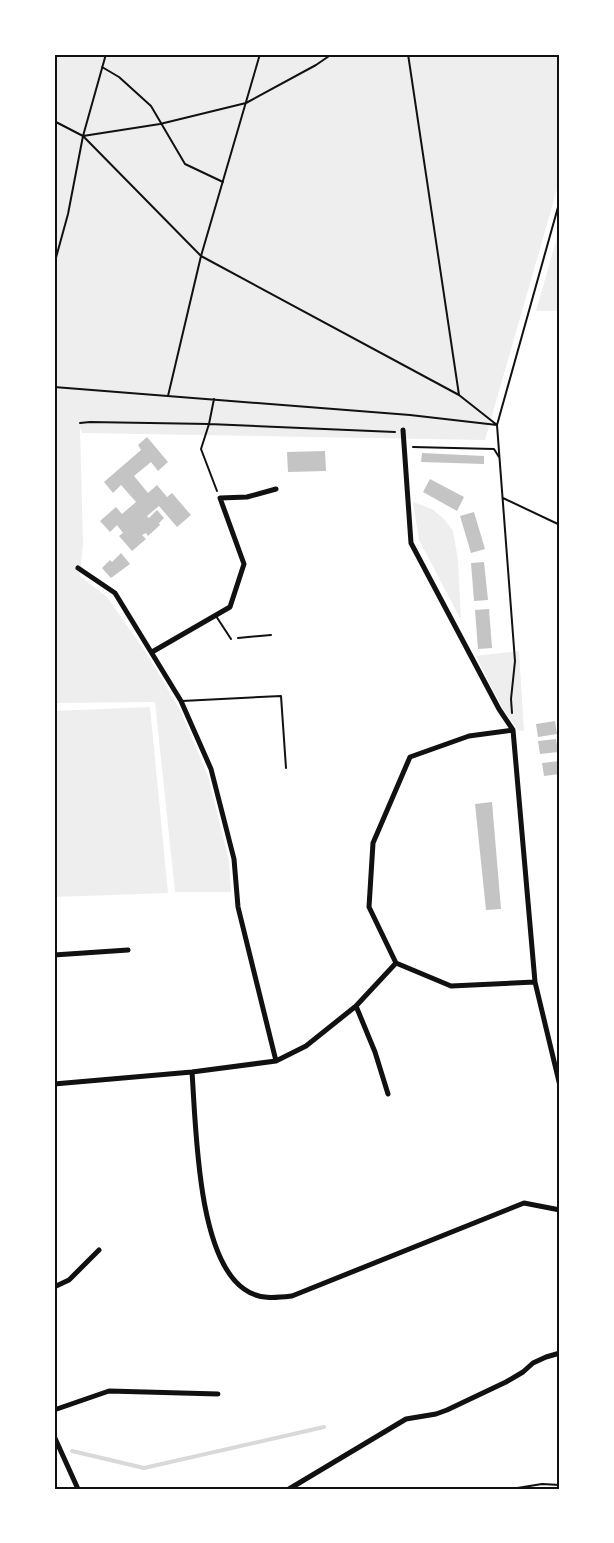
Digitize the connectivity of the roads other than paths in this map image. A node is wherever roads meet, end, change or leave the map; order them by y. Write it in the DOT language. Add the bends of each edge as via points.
graph roads {
  1 [pos="403,431"];
  2 [pos="276,489"];
  3 [pos="78,568"];
  4 [pos="216,615"];
  5 [pos="231,639"];
  6 [pos="152,652"];
  7 [pos="181,701"];
  8 [pos="513,730"];
  9 [pos="286,768"];
  10 [pos="128,950"];
  11 [pos="54,955"];
  12 [pos="396,963"];
  13 [pos="536,982"];
  14 [pos="356,1006"];
  15 [pos="276,1061"];
  16 [pos="192,1072"];
  17 [pos="54,1084"];
  18 [pos="560,1086"];
  19 [pos="388,1094"];
  20 [pos="560,1210"];
  21 [pos="99,1250"];
  22 [pos="54,1287"];
  23 [pos="560,1353"];
  24 [pos="218,1394"];
  25 [pos="54,1410"];
  26 [pos="54,1436"];
  27 [pos="560,1485"];
  28 [pos="78,1489"];
  29 [pos="289,1489"];
  30 [pos="511,1489"];
  1 -- 8 [label="street" via="411,543"];
  2 -- 4 [label="street" via="247,497 220,498 244,564 230,607"];
  3 -- 6 [label="street" via="115,592"];
  4 -- 5 [label="lane"];
  4 -- 6 [label="street"];
  6 -- 7 [label="street"];
  7 -- 9 [label="lane" via="281,696"];
  7 -- 15 [label="street" via="211,769 234,859 238,907"];
  8 -- 12 [label="street" via="469,736 410,757 373,843 369,907"];
  8 -- 13 [label="street"];
  10 -- 11 [label="street"];
  12 -- 13 [label="street" via="451,986"];
  12 -- 14 [label="street"];
  13 -- 18 [label="street"];
  14 -- 15 [label="street" via="306,1046"];
  14 -- 19 [label="street"];
  15 -- 16 [label="street"];
  16 -- 17 [label="street"];
  16 -- 20 [label="street" via="199,1168 215,1245 229,1274 257,1296 292,1296 524,1203"];
  21 -- 22 [label="street" via="69,1280"];
  23 -- 29 [label="street" via="546,1356 506,1382 447,1410 406,1419"];
  24 -- 25 [label="street" via="110,1391"];
  26 -- 28 [label="street"];
  27 -- 30 [label="lane"];
}
